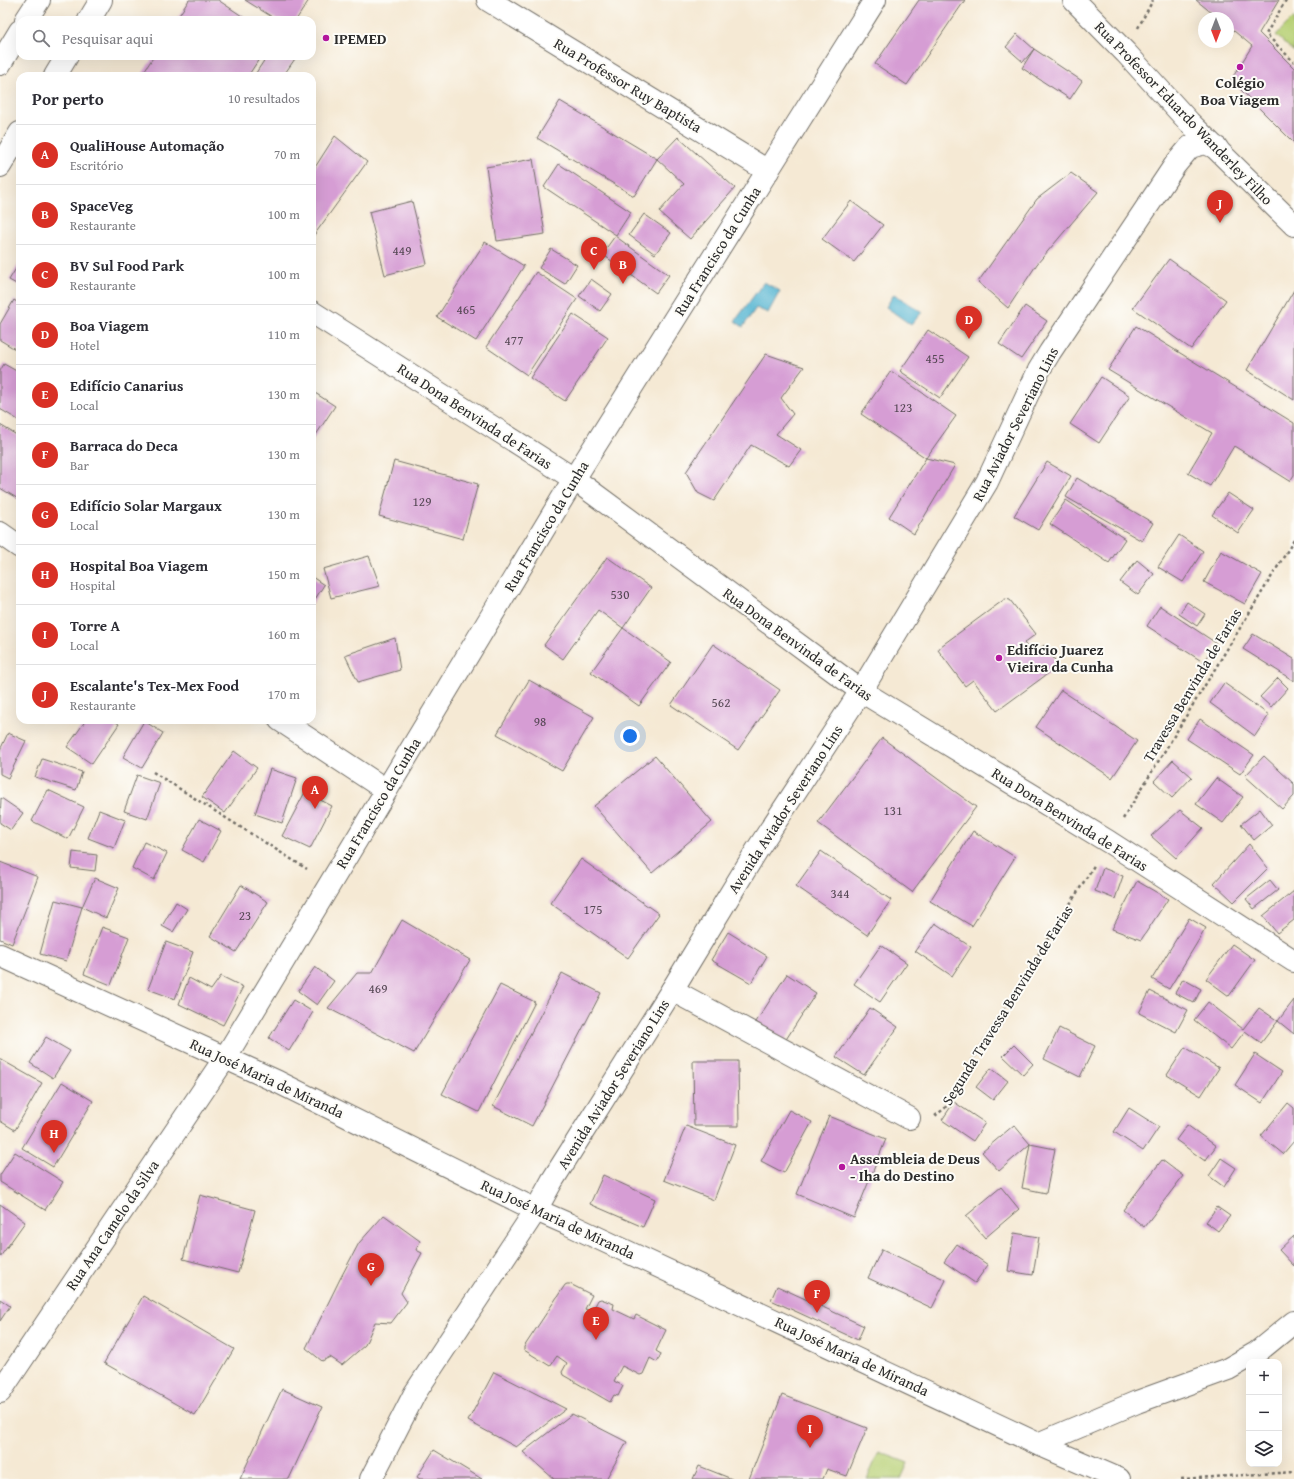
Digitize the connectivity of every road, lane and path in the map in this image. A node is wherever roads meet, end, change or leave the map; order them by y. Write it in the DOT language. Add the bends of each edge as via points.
graph roads {
  1 [pos="38,0"];
  2 [pos="101,0"];
  3 [pos="488,0"];
  4 [pos="875,0"];
  5 [pos="1074,0"];
  6 [pos="1153,0"];
  7 [pos="1286,0"];
  8 [pos="28,16"];
  9 [pos="91,16"];
  10 [pos="1136,32"];
  11 [pos="16,38"];
  12 [pos="65,60"];
  13 [pos="1294,62"];
  14 [pos="0,64"];
  15 [pos="57,72"];
  16 [pos="1189,122"];
  17 [pos="16,140"];
  18 [pos="1190,146"];
  19 [pos="1217,148"];
  20 [pos="0,166"];
  21 [pos="768,171"];
  22 [pos="1294,225"];
  23 [pos="316,315"];
  24 [pos="574,479"];
  25 [pos="0,533"];
  26 [pos="1294,540"];
  27 [pos="16,544"];
  28 [pos="861,692"];
  29 [pos="286,724"];
  30 [pos="152,772"];
  31 [pos="386,790"];
  32 [pos="1109,842"];
  33 [pos="329,883"];
  34 [pos="0,955"];
  35 [pos="1294,961"];
  36 [pos="672,990"];
  37 [pos="225,1058"];
  38 [pos="909,1118"];
  39 [pos="536,1210"];
  40 [pos="1294,1322"];
  41 [pos="0,1392"];
  42 [pos="1038,1444"];
  43 [pos="1294,1472"];
  44 [pos="370,1479"];
  45 [pos="1119,1479"];
  46 [pos="1181,1479"];
  1 -- 8 [label="street"];
  2 -- 9 [label="street"];
  3 -- 21 [label="street, Rua Professor Ruy Baptista"];
  4 -- 21 [label="street, Rua Francisco da Cunha"];
  5 -- 16 [label="street, Rua Professor Eduardo Wanderley Filho"];
  6 -- 10 [label="path"];
  7 -- 13 [label="path" via="1266,34"];
  11 -- 14 [label="street"];
  12 -- 15 [label="street"];
  16 -- 18 [label="street" via="1192,133"];
  16 -- 19 [label="street, Rua Professor Eduardo Wanderley Filho"];
  17 -- 20 [label="street"];
  18 -- 19 [label="street" via="1204,143"];
  18 -- 28 [label="street, Rua Aviador Severiano Lins" via="1050,352 987,482"];
  19 -- 22 [label="street, Rua Professor Eduardo Wanderley Filho"];
  21 -- 24 [label="street, Rua Francisco da Cunha"];
  23 -- 24 [label="street, Rua Dona Benvinda de Farias"];
  24 -- 28 [label="street, Rua Dona Benvinda de Farias"];
  24 -- 31 [label="street, Rua Francisco da Cunha"];
  25 -- 27 [label="street"];
  26 -- 32 [label="path, Travessa Benvinda de Farias"];
  28 -- 32 [label="street, Rua Dona Benvinda de Farias"];
  28 -- 36 [label="street, Avenida Aviador Severiano Lins" via="757,850"];
  29 -- 31 [label="street"];
  30 -- 33 [label="path"];
  31 -- 33 [label="street, Rua Francisco da Cunha"];
  32 -- 35 [label="street, Rua Dona Benvinda de Farias"];
  32 -- 38 [label="path, Segunda Travessa Benvinda de Farias" via="969,1066 946,1108 927,1123 917,1123"];
  33 -- 37 [label="street, Rua Francisco da Cunha"];
  34 -- 37 [label="street, Rua José Maria de Miranda"];
  36 -- 38 [label="street"];
  36 -- 39 [label="street, Avenida Aviador Severiano Lins"];
  37 -- 39 [label="street, Rua José Maria de Miranda"];
  37 -- 41 [label="street, Rua Ana Camelo da Silva"];
  39 -- 42 [label="street, Rua José Maria de Miranda"];
  39 -- 44 [label="street, Avenida Aviador Severiano Lins" via="415,1393"];
  40 -- 42 [label="street" via="1256,1353 1228,1369 1137,1402"];
  42 -- 45 [label="street, Rua José Maria de Miranda"];
  43 -- 46 [label="path"];
}
